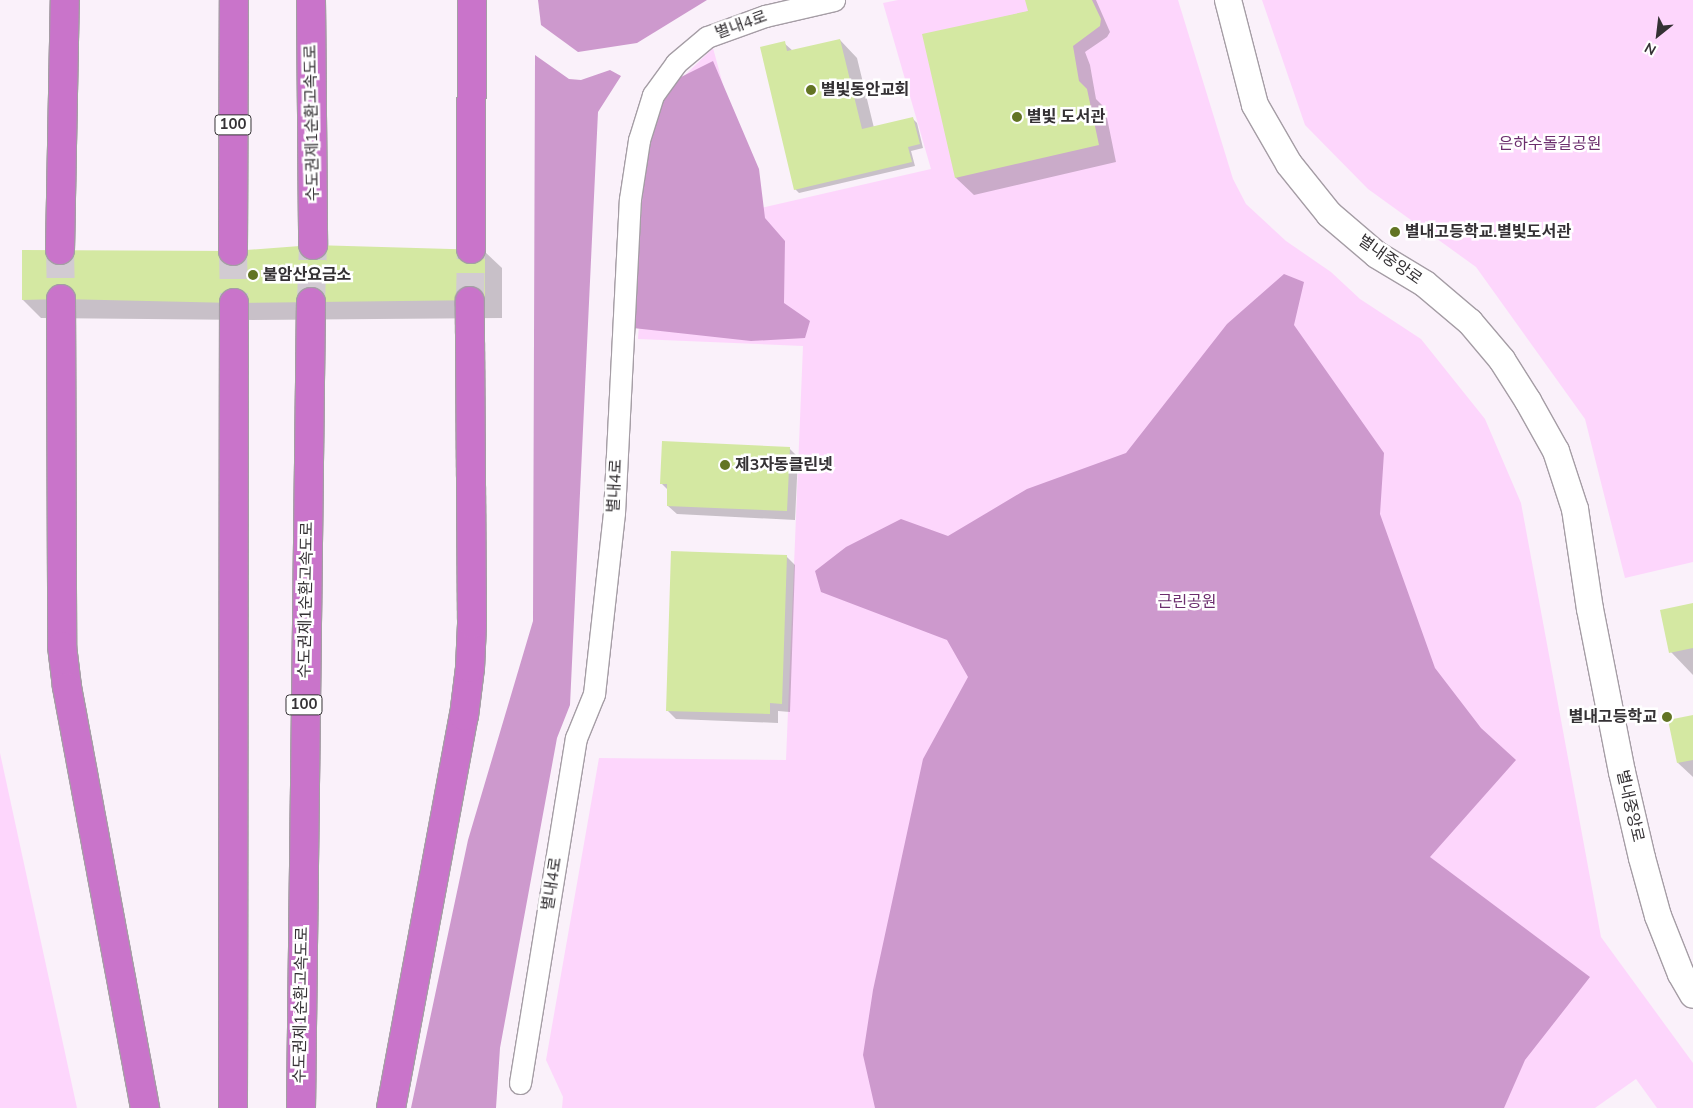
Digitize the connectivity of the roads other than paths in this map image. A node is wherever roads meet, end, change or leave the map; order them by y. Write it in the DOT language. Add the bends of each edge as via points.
graph roads {
  1 [pos="66,0"];
  2 [pos="234,0"];
  3 [pos="311,0"];
  4 [pos="472,0"];
  5 [pos="834,0"];
  6 [pos="1228,0"];
  7 [pos="313,245"];
  8 [pos="471,249"];
  9 [pos="60,250"];
  10 [pos="233,251"];
  11 [pos="61,299"];
  12 [pos="470,301"];
  13 [pos="311,302"];
  14 [pos="234,303"];
  15 [pos="1693,995"];
  16 [pos="520,1082"];
  17 [pos="144,1108"];
  18 [pos="234,1108"];
  19 [pos="301,1108"];
  20 [pos="391,1108"];
  1 -- 9 [label="highway"];
  2 -- 10 [label="highway, 100"];
  3 -- 7 [label="highway, 수도권제1순환고속도로"];
  4 -- 8 [label="highway"];
  5 -- 16 [label="street, 별내4로" via="765,16 708,38 676,63 653,95 639,140 630,199 614,513 594,694 576,738"];
  6 -- 15 [label="street, 별내중앙로" via="1255,105 1289,164 1329,214 1377,255 1425,284 1470,322 1502,360 1556,451 1575,509 1590,609 1642,858 1658,916"];
  11 -- 17 [label="highway" via="63,654"];
  12 -- 20 [label="highway" via="470,668 464,716"];
  13 -- 19 [label="highway, 수도권제1순환고속도로 / 100"];
  14 -- 18 [label="highway"];
}
